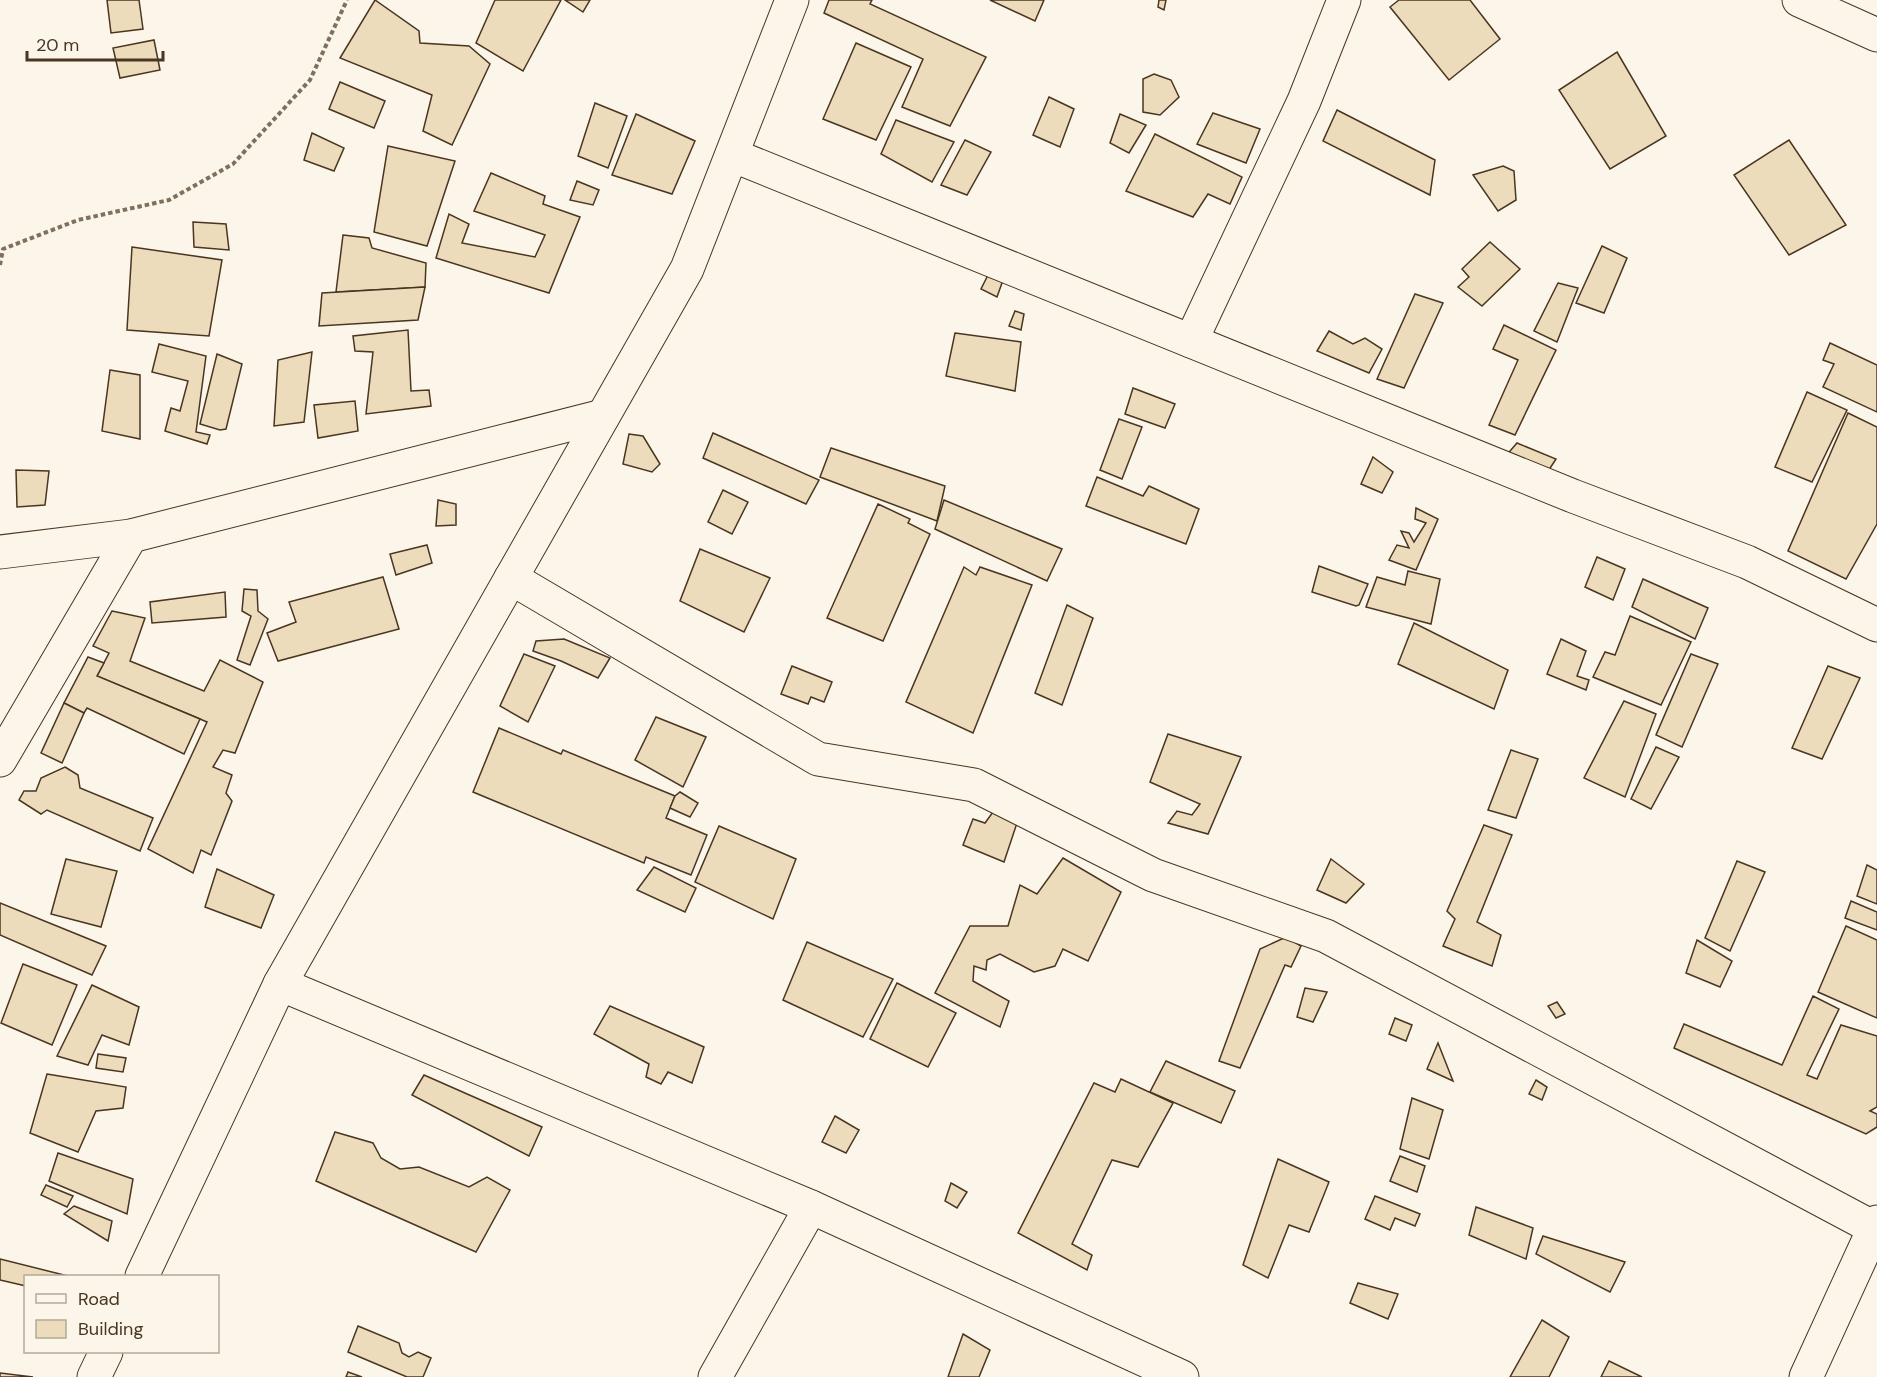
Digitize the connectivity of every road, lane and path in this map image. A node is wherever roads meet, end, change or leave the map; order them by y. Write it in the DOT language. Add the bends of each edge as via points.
graph roads {
  1 [pos="347,0"];
  2 [pos="792,0"];
  3 [pos="1344,0"];
  4 [pos="1799,0"];
  5 [pos="1877,35"];
  6 [pos="732,155"];
  7 [pos="0,265"];
  8 [pos="1191,341"];
  9 [pos="603,416"];
  10 [pos="131,536"];
  11 [pos="0,552"];
  12 [pos="511,578"];
  13 [pos="1877,625"];
  14 [pos="0,760"];
  15 [pos="280,984"];
  16 [pos="811,1207"];
  17 [pos="1876,1225"];
  18 [pos="142,1275"];
  19 [pos="106,1353"];
  20 [pos="1177,1376"];
  21 [pos="94,1377"];
  22 [pos="715,1377"];
  23 [pos="1806,1377"];
  1 -- 7 [label="path" via="310,80 233,164 169,200 78,220 3,249"];
  2 -- 6 [label="street"];
  3 -- 8 [label="street" via="1304,101"];
  4 -- 5 [label="street"];
  6 -- 8 [label="street"];
  6 -- 9 [label="street" via="687,269"];
  8 -- 13 [label="street" via="1747,562"];
  9 -- 10 [label="street"];
  9 -- 12 [label="street"];
  10 -- 11 [label="street"];
  10 -- 14 [label="street"];
  12 -- 15 [label="street"];
  12 -- 17 [label="street" via="818,759 974,785 1153,874 1326,936"];
  15 -- 16 [label="street"];
  15 -- 18 [label="street"];
  16 -- 20 [label="street"];
  16 -- 22 [label="street"];
  17 -- 23 [label="street"];
  19 -- 21 [label="street"];
}
